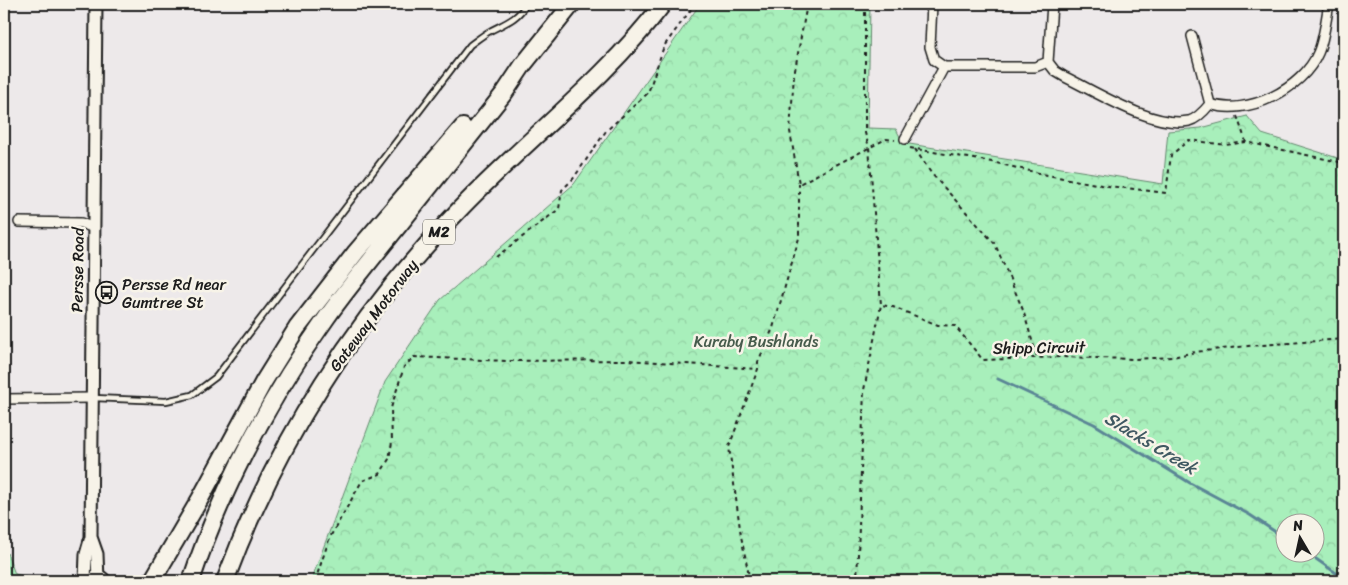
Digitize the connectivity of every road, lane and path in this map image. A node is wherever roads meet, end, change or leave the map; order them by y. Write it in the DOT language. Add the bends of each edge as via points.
graph roads {
  1 [pos="96,4"];
  2 [pos="526,4"];
  3 [pos="572,4"];
  4 [pos="663,4"];
  5 [pos="696,4"];
  6 [pos="807,4"];
  7 [pos="865,4"];
  8 [pos="932,4"];
  9 [pos="1052,4"];
  10 [pos="1329,4"];
  11 [pos="1192,36"];
  12 [pos="1048,62"];
  13 [pos="523,65"];
  14 [pos="944,68"];
  15 [pos="1210,104"];
  16 [pos="1239,124"];
  17 [pos="905,139"];
  18 [pos="1246,142"];
  19 [pos="870,147"];
  20 [pos="915,149"];
  21 [pos="1344,163"];
  22 [pos="799,184"];
  23 [pos="19,222"];
  24 [pos="94,228"];
  25 [pos="496,257"];
  26 [pos="881,306"];
  27 [pos="1344,339"];
  28 [pos="1038,358"];
  29 [pos="758,369"];
  30 [pos="92,398"];
  31 [pos="4,399"];
  32 [pos="234,558"];
  33 [pos="96,580"];
  34 [pos="152,581"];
  35 [pos="191,581"];
  36 [pos="225,581"];
  37 [pos="235,581"];
  38 [pos="315,581"];
  39 [pos="750,581"];
  40 [pos="857,581"];
  1 -- 24 [label="street, Persse Road"];
  2 -- 30 [label="lane" via="508,23 470,45 216,377 192,395 166,401"];
  3 -- 13 [label="highway, Gateway Motorway / M2"];
  4 -- 32 [label="highway, Gateway Motorway / M2" via="594,81 459,210 390,288 311,400 274,469"];
  5 -- 25 [label="path" via="664,46 648,92 606,131 562,190 559,209"];
  6 -- 22 [label="path" via="794,76 790,130"];
  7 -- 19 [label="path" via="865,133"];
  8 -- 14 [label="street" via="930,47 934,60"];
  9 -- 12 [label="street"];
  10 -- 15 [label="street" via="1319,53 1297,82 1261,102 1234,108"];
  11 -- 15 [label="street"];
  12 -- 14 [label="street" via="1035,68"];
  12 -- 15 [label="street" via="1065,77 1145,116 1166,122 1191,120"];
  13 -- 34 [label="highway" via="494,90 356,252 297,328"];
  13 -- 35 [label="highway, Gateway Motorway / M2" via="352,284 304,351 237,470"];
  14 -- 17 [label="street"];
  16 -- 18 [label="path"];
  17 -- 19 [label="path" via="886,139"];
  17 -- 20 [label="path" via="906,147"];
  18 -- 20 [label="path" via="1226,145 1189,140 1171,155 1166,193 1047,175"];
  18 -- 21 [label="path"];
  19 -- 22 [label="path"];
  19 -- 26 [label="path"];
  20 -- 28 [label="path" via="931,173 995,244 1023,310"];
  22 -- 29 [label="path" via="799,238"];
  23 -- 24 [label="street" via="81,223"];
  24 -- 30 [label="street, Persse Road"];
  26 -- 28 [label="path, Shipp Circuit" via="893,307 938,325 956,326 983,360"];
  26 -- 40 [label="path" via="864,390"];
  27 -- 28 [label="path, Shipp Circuit" via="1248,346 1173,357"];
  29 -- 38 [label="path" via="628,360 508,361 414,357 404,367 390,408 392,442 388,459 380,474 362,481 330,537"];
  29 -- 39 [label="path" via="729,447"];
  30 -- 31 [label="street"];
  30 -- 33 [label="street, Persse Road" via="91,537 97,554"];
  32 -- 36 [label="highway, Gateway Motorway / M2"];
  32 -- 37 [label="highway"];
}
